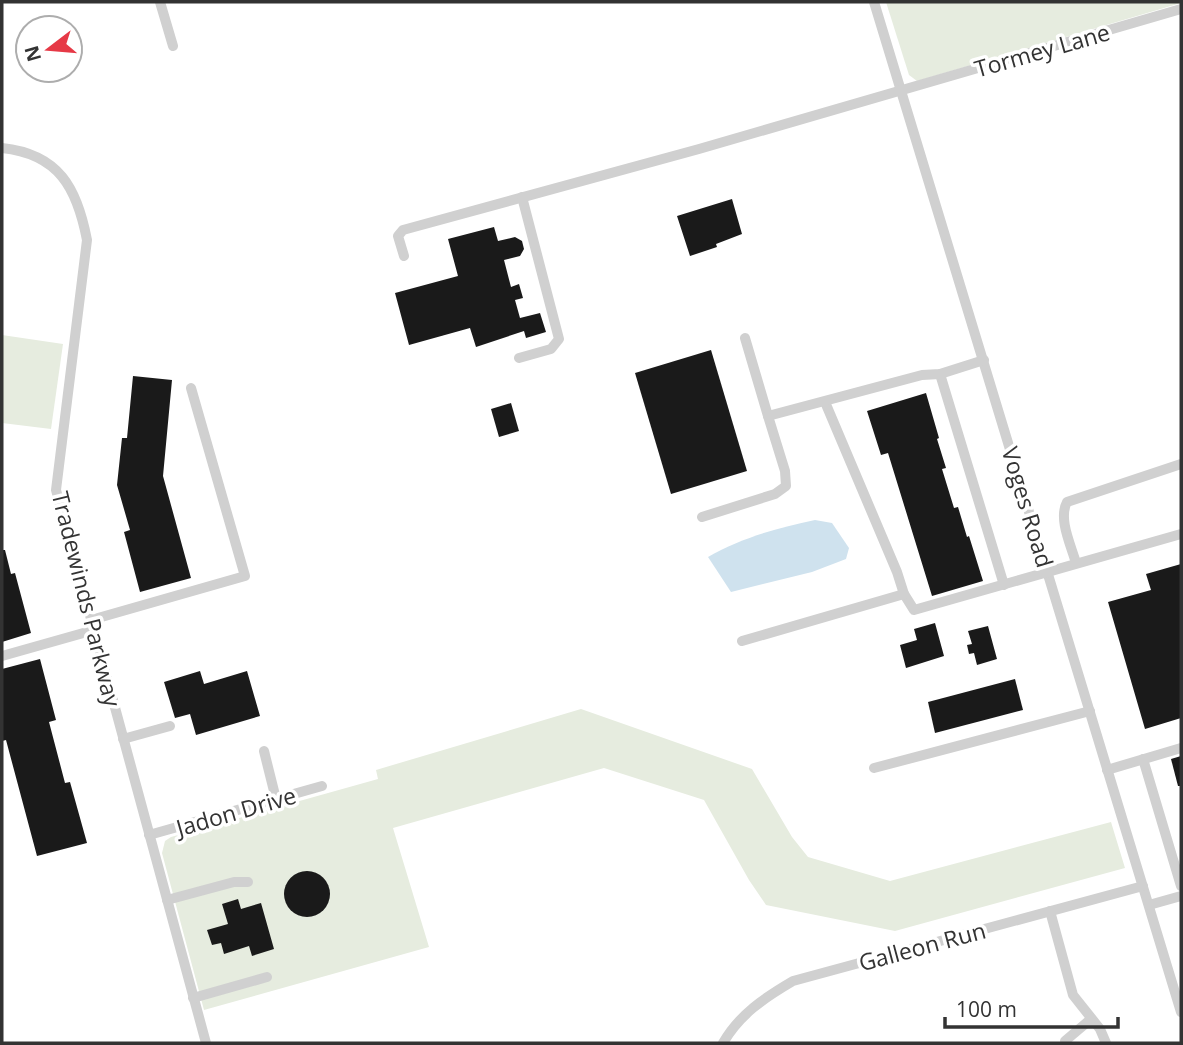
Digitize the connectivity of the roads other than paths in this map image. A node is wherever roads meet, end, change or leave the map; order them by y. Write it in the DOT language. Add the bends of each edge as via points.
graph roads {
  1 [pos="160,2"];
  2 [pos="874,2"];
  3 [pos="1181,9"];
  4 [pos="173,46"];
  5 [pos="902,91"];
  6 [pos="2,148"];
  7 [pos="522,197"];
  8 [pos="404,256"];
  9 [pos="745,338"];
  10 [pos="519,358"];
  11 [pos="984,360"];
  12 [pos="940,374"];
  13 [pos="191,388"];
  14 [pos="825,402"];
  15 [pos="768,416"];
  16 [pos="1181,464"];
  17 [pos="702,517"];
  18 [pos="1181,534"];
  19 [pos="1076,563"];
  20 [pos="1048,571"];
  21 [pos="1004,585"];
  22 [pos="904,594"];
  23 [pos="93,625"];
  24 [pos="742,641"];
  25 [pos="2,656"];
  26 [pos="1090,711"];
  27 [pos="170,726"];
  28 [pos="123,738"];
  29 [pos="1181,748"];
  30 [pos="264,751"];
  31 [pos="1143,759"];
  32 [pos="874,768"];
  33 [pos="1107,770"];
  34 [pos="322,786"];
  35 [pos="276,799"];
  36 [pos="149,835"];
  37 [pos="248,882"];
  38 [pos="1143,886"];
  39 [pos="1181,886"];
  40 [pos="1181,896"];
  41 [pos="167,900"];
  42 [pos="1149,905"];
  43 [pos="1050,911"];
  44 [pos="1181,965"];
  45 [pos="1168,969"];
  46 [pos="267,977"];
  47 [pos="193,998"];
  48 [pos="1180,1006"];
  49 [pos="1091,1019"];
  50 [pos="1065,1041"];
  51 [pos="206,1043"];
  52 [pos="723,1043"];
  53 [pos="1107,1043"];
  1 -- 4 [label="street"];
  2 -- 5 [label="street, Voges Road"];
  3 -- 5 [label="street, Tormey Lane"];
  5 -- 7 [label="street, Tormey Lane"];
  5 -- 11 [label="street, Voges Road"];
  6 -- 23 [label="street, Tradewinds Parkway" via="40,158 65,178 81,209 87,240 56,490"];
  7 -- 8 [label="street, Tormey Lane" via="403,230 398,236"];
  7 -- 10 [label="street" via="559,339 551,349"];
  9 -- 15 [label="street"];
  11 -- 12 [label="street"];
  11 -- 20 [label="street, Voges Road"];
  12 -- 14 [label="street"];
  12 -- 21 [label="street"];
  13 -- 23 [label="street" via="245,576"];
  14 -- 15 [label="street"];
  14 -- 22 [label="street"];
  15 -- 17 [label="street" via="786,485 775,494"];
  16 -- 19 [label="street" via="1067,502 1064,520"];
  18 -- 19 [label="street"];
  19 -- 20 [label="street"];
  20 -- 21 [label="street"];
  20 -- 26 [label="street, Voges Road"];
  21 -- 22 [label="street" via="914,610"];
  22 -- 24 [label="street"];
  23 -- 25 [label="street"];
  23 -- 28 [label="street, Tradewinds Parkway"];
  26 -- 32 [label="street"];
  26 -- 33 [label="street, Voges Road"];
  27 -- 28 [label="street"];
  28 -- 36 [label="street, Tradewinds Parkway"];
  29 -- 31 [label="street"];
  30 -- 35 [label="street"];
  31 -- 33 [label="street"];
  31 -- 39 [label="street"];
  33 -- 38 [label="street, Voges Road"];
  34 -- 35 [label="street, Jadon Drive"];
  35 -- 36 [label="street, Jadon Drive"];
  36 -- 41 [label="street, Tradewinds Parkway"];
  37 -- 41 [label="street"];
  38 -- 42 [label="street, Voges Road"];
  38 -- 43 [label="street, Galleon Run"];
  40 -- 42 [label="street"];
  41 -- 47 [label="street, Tradewinds Parkway"];
  42 -- 45 [label="street, Voges Road"];
  43 -- 49 [label="street" via="1073,995"];
  43 -- 52 [label="street, Galleon Run" via="793,981 748,1010"];
  44 -- 45 [label="street"];
  45 -- 48 [label="street, Voges Road"];
  46 -- 47 [label="street"];
  47 -- 51 [label="street, Tradewinds Parkway"];
  49 -- 50 [label="street"];
  49 -- 53 [label="street"];
}
